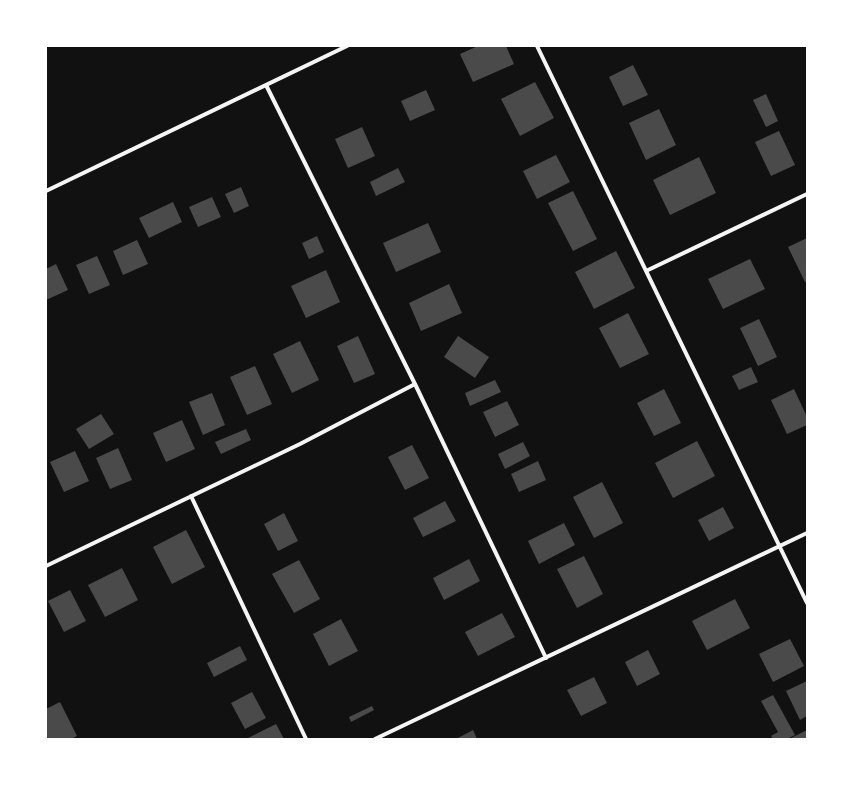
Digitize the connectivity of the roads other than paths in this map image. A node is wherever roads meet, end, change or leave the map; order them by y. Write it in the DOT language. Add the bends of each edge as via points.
graph roads {
  1 [pos="347,46"];
  2 [pos="537,46"];
  3 [pos="266,85"];
  4 [pos="46,191"];
  5 [pos="807,194"];
  6 [pos="646,271"];
  7 [pos="415,384"];
  8 [pos="191,496"];
  9 [pos="807,533"];
  10 [pos="780,546"];
  11 [pos="46,566"];
  12 [pos="807,603"];
  13 [pos="546,658"];
  14 [pos="306,739"];
  15 [pos="375,739"];
  1 -- 3 [label="street"];
  2 -- 6 [label="street"];
  3 -- 4 [label="street"];
  3 -- 7 [label="street"];
  5 -- 6 [label="street"];
  6 -- 10 [label="street"];
  7 -- 8 [label="street" via="300,444"];
  7 -- 13 [label="street"];
  8 -- 11 [label="street"];
  8 -- 14 [label="street"];
  9 -- 10 [label="street"];
  10 -- 12 [label="street"];
  10 -- 13 [label="street"];
  13 -- 15 [label="street"];
}
